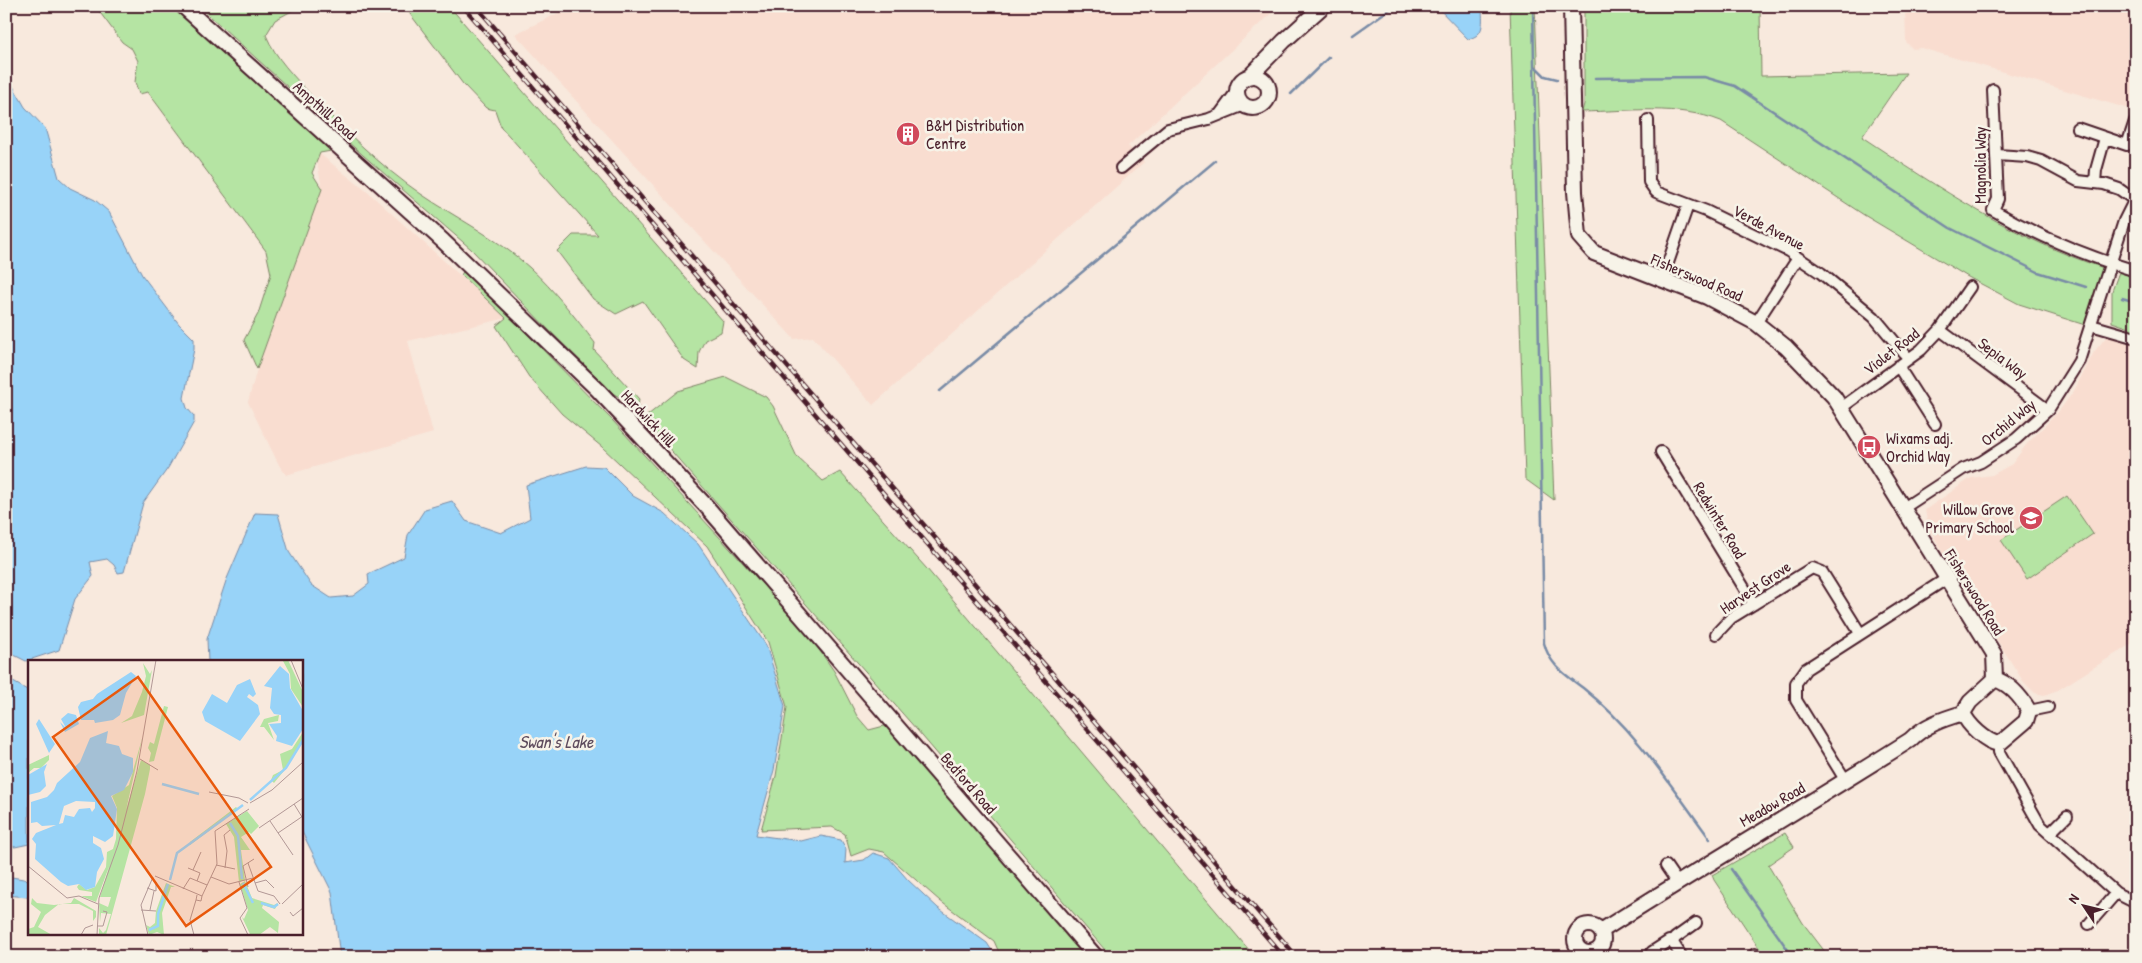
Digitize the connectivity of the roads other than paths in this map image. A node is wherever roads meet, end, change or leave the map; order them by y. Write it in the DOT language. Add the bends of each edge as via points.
graph roads {
  1 [pos="183,6"];
  2 [pos="1323,6"];
  3 [pos="1571,6"];
  4 [pos="1274,54"];
  5 [pos="1250,76"];
  6 [pos="1268,84"];
  7 [pos="1993,90"];
  8 [pos="1237,91"];
  9 [pos="1244,105"];
  10 [pos="1219,115"];
  11 [pos="1648,120"];
  12 [pos="2135,121"];
  13 [pos="2077,128"];
  14 [pos="2105,138"];
  15 [pos="1997,154"];
  16 [pos="1122,168"];
  17 [pos="2095,183"];
  18 [pos="2135,201"];
  19 [pos="1688,205"];
  20 [pos="443,241"];
  21 [pos="1798,258"];
  22 [pos="2111,264"];
  23 [pos="2136,271"];
  24 [pos="1662,280"];
  25 [pos="1970,287"];
  26 [pos="1756,323"];
  27 [pos="2091,325"];
  28 [pos="1940,330"];
  29 [pos="2136,338"];
  30 [pos="1909,359"];
  31 [pos="1898,366"];
  32 [pos="1841,408"];
  33 [pos="2048,410"];
  34 [pos="1935,424"];
  35 [pos="1661,452"];
  36 [pos="1902,510"];
  37 [pos="1946,578"];
  38 [pos="1754,604"];
  39 [pos="816,632"];
  40 [pos="1716,634"];
  41 [pos="1859,634"];
  42 [pos="1996,679"];
  43 [pos="2048,707"];
  44 [pos="2029,711"];
  45 [pos="1963,713"];
  46 [pos="1999,744"];
  47 [pos="1843,776"];
  48 [pos="2067,816"];
  49 [pos="2050,833"];
  50 [pos="1666,866"];
  51 [pos="1677,882"];
  52 [pos="2116,893"];
  53 [pos="2136,903"];
  54 [pos="1696,923"];
  55 [pos="2089,924"];
  56 [pos="1601,931"];
  57 [pos="1673,943"];
  58 [pos="1652,952"];
  59 [pos="1598,954"];
  60 [pos="1096,957"];
  61 [pos="1682,957"];
  1 -- 20 [label="street, Ampthill Road"];
  2 -- 4 [label="street"];
  3 -- 24 [label="street, Fisherswood Road" via="1574,192 1579,236 1594,253"];
  4 -- 5 [label="street"];
  4 -- 6 [label="street"];
  5 -- 6 [label="street"];
  5 -- 8 [label="street" via="1241,81"];
  6 -- 9 [label="street" via="1269,95 1263,104 1254,108"];
  7 -- 15 [label="street, Magnolia Way"];
  8 -- 9 [label="street"];
  8 -- 10 [label="street"];
  9 -- 10 [label="street"];
  10 -- 16 [label="street" via="1168,129"];
  11 -- 19 [label="street, Verde Avenue" via="1649,182 1663,196"];
  12 -- 14 [label="street" via="2127,145"];
  13 -- 14 [label="street"];
  14 -- 17 [label="street"];
  15 -- 17 [label="street" via="2041,161 2078,181"];
  15 -- 22 [label="street, Magnolia Way" via="1998,199 1993,210 2048,238"];
  17 -- 18 [label="street" via="2119,189"];
  18 -- 22 [label="street, Orchid Way" via="2124,221"];
  19 -- 21 [label="street, Verde Avenue" via="1776,244"];
  19 -- 24 [label="street"];
  20 -- 39 [label="street, Hardwick Hill" via="623,417"];
  21 -- 26 [label="street"];
  21 -- 30 [label="street, Verde Avenue" via="1874,316"];
  22 -- 23 [label="street"];
  22 -- 27 [label="street, Orchid Way"];
  24 -- 26 [label="street, Fisherswood Road" via="1706,297"];
  25 -- 28 [label="street, Violet Road"];
  26 -- 32 [label="street, Fisherswood Road" via="1786,346"];
  27 -- 29 [label="street"];
  27 -- 33 [label="street, Orchid Way" via="2080,361"];
  28 -- 30 [label="street, Violet Road"];
  28 -- 33 [label="street, Sepia Way"];
  30 -- 31 [label="street, Violet Road"];
  31 -- 32 [label="street, Violet Road"];
  31 -- 34 [label="street"];
  32 -- 36 [label="street, Fisherswood Road"];
  33 -- 36 [label="street, Orchid Way" via="2016,440 1963,469"];
  35 -- 38 [label="street, Redwinter Road"];
  36 -- 37 [label="street, Fisherswood Road"];
  37 -- 41 [label="street"];
  37 -- 42 [label="street, Fisherswood Road" via="1994,654"];
  38 -- 40 [label="street, Harvest Grove" via="1731,618"];
  38 -- 41 [label="street, Harvest Grove" via="1812,568 1822,572"];
  39 -- 60 [label="street, Bedford Road"];
  41 -- 47 [label="street" via="1806,669 1795,691 1798,706"];
  42 -- 44 [label="street" via="2006,682"];
  42 -- 45 [label="street" via="1970,702"];
  43 -- 44 [label="street"];
  44 -- 46 [label="street" via="2026,721"];
  45 -- 46 [label="street" via="1966,720 1992,743"];
  45 -- 47 [label="street, Meadow Road" via="1919,731 1910,740"];
  46 -- 49 [label="street" via="1999,752 2040,824"];
  47 -- 51 [label="street, Meadow Road"];
  48 -- 49 [label="street"];
  49 -- 52 [label="street"];
  50 -- 51 [label="street"];
  51 -- 56 [label="street, Meadow Road"];
  52 -- 53 [label="street"];
  52 -- 55 [label="street"];
  54 -- 57 [label="street" via="1674,938"];
  56 -- 59 [label="street" via="1603,940"];
  56 -- 59 [label="street" via="1593,925 1586,925 1579,928 1575,936 1581,951"];
  57 -- 58 [label="street" via="1669,941"];
  57 -- 61 [label="street"];
}
